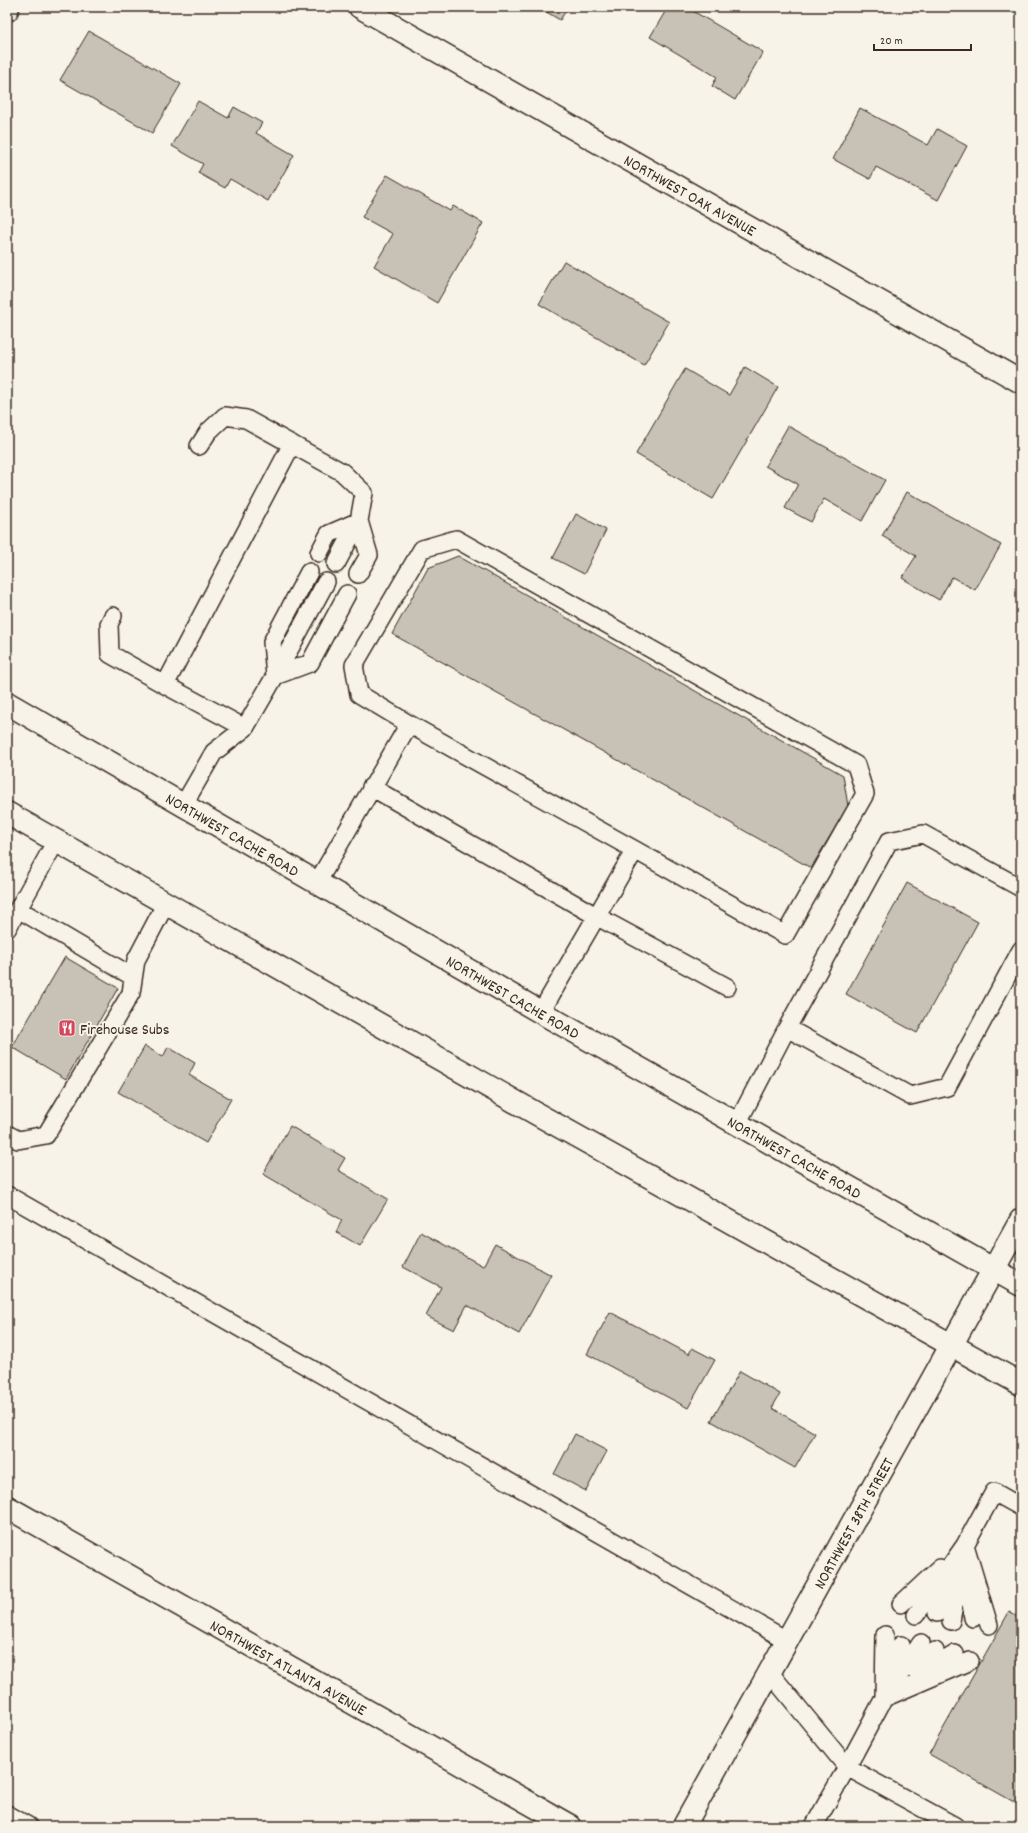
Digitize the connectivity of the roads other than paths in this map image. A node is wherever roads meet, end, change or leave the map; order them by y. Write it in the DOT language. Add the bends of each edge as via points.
graph roads {
  1 [pos="8,7"];
  2 [pos="360,7"];
  3 [pos="7,10"];
  4 [pos="1021,382"];
  5 [pos="292,444"];
  6 [pos="199,446"];
  7 [pos="359,521"];
  8 [pos="319,553"];
  9 [pos="336,564"];
  10 [pos="309,572"];
  11 [pos="358,574"];
  12 [pos="326,582"];
  13 [pos="347,594"];
  14 [pos="113,616"];
  15 [pos="274,676"];
  16 [pos="165,685"];
  17 [pos="7,704"];
  18 [pos="409,724"];
  19 [pos="245,728"];
  20 [pos="371,787"];
  21 [pos="184,804"];
  22 [pos="7,813"];
  23 [pos="56,841"];
  24 [pos="635,850"];
  25 [pos="317,883"];
  26 [pos="1021,888"];
  27 [pos="166,903"];
  28 [pos="18,909"];
  29 [pos="596,916"];
  30 [pos="7,929"];
  31 [pos="1020,955"];
  32 [pos="134,977"];
  33 [pos="727,987"];
  34 [pos="542,1012"];
  35 [pos="787,1028"];
  36 [pos="737,1124"];
  37 [pos="7,1134"];
  38 [pos="7,1195"];
  39 [pos="1021,1220"];
  40 [pos="994,1270"];
  41 [pos="1021,1285"];
  42 [pos="951,1345"];
  43 [pos="1021,1384"];
  44 [pos="7,1507"];
  45 [pos="1021,1507"];
  46 [pos="965,1545"];
  47 [pos="901,1604"];
  48 [pos="916,1615"];
  49 [pos="944,1617"];
  50 [pos="973,1618"];
  51 [pos="989,1625"];
  52 [pos="885,1635"];
  53 [pos="788,1641"];
  54 [pos="901,1645"];
  55 [pos="928,1647"];
  56 [pos="955,1654"];
  57 [pos="970,1661"];
  58 [pos="770,1673"];
  59 [pos="884,1698"];
  60 [pos="847,1766"];
  61 [pos="7,1814"];
  62 [pos="28,1826"];
  63 [pos="570,1826"];
  64 [pos="684,1826"];
  65 [pos="814,1826"];
  66 [pos="955,1826"];
  1 -- 3 [label="main road"];
  2 -- 4 [label="main road, NORTHWEST OAK AVENUE"];
  5 -- 6 [label="lane" via="246,418 224,416 208,432"];
  5 -- 7 [label="lane" via="342,472 364,493"];
  5 -- 16 [label="lane"];
  7 -- 8 [label="lane" via="329,534"];
  7 -- 9 [label="lane"];
  7 -- 11 [label="lane" via="369,554"];
  10 -- 15 [label="lane" via="272,642"];
  12 -- 15 [label="lane"];
  13 -- 15 [label="lane" via="310,663"];
  14 -- 16 [label="lane" via="109,624 110,654"];
  15 -- 19 [label="lane"];
  16 -- 19 [label="lane"];
  17 -- 21 [label="main road, NORTHWEST CACHE ROAD"];
  18 -- 20 [label="lane"];
  18 -- 24 [label="lane"];
  18 -- 24 [label="lane" via="359,694 354,665 422,549 456,539 856,765 865,794 785,935"];
  19 -- 21 [label="lane" via="214,752"];
  20 -- 25 [label="lane"];
  20 -- 29 [label="lane"];
  21 -- 25 [label="main road, NORTHWEST CACHE ROAD"];
  22 -- 23 [label="main road"];
  23 -- 27 [label="main road"];
  23 -- 28 [label="lane"];
  24 -- 29 [label="lane"];
  25 -- 34 [label="main road, NORTHWEST CACHE ROAD"];
  26 -- 35 [label="lane" via="923,834 889,841"];
  27 -- 32 [label="lane" via="136,960"];
  27 -- 42 [label="main road"];
  28 -- 30 [label="lane"];
  28 -- 32 [label="lane"];
  29 -- 33 [label="lane"];
  29 -- 34 [label="lane"];
  31 -- 35 [label="lane" via="947,1087 910,1096"];
  32 -- 37 [label="lane" via="131,993 46,1135 18,1140"];
  34 -- 36 [label="main road, NORTHWEST CACHE ROAD"];
  35 -- 36 [label="lane"];
  36 -- 40 [label="main road, NORTHWEST CACHE ROAD"];
  38 -- 53 [label="lane"];
  39 -- 40 [label="main road, NORTHWEST 38TH STREET"];
  40 -- 41 [label="main road, NORTHWEST CACHE ROAD"];
  40 -- 42 [label="main road, NORTHWEST 38TH STREET"];
  42 -- 43 [label="main road"];
  42 -- 53 [label="main road, NORTHWEST 38TH STREET"];
  44 -- 63 [label="main road, NORTHWEST ATLANTA AVENUE"];
  45 -- 46 [label="lane" via="994,1492"];
  46 -- 47 [label="lane"];
  46 -- 48 [label="lane"];
  46 -- 49 [label="lane"];
  46 -- 50 [label="lane"];
  46 -- 51 [label="lane"];
  52 -- 59 [label="lane"];
  53 -- 58 [label="main road, NORTHWEST 38TH STREET"];
  54 -- 59 [label="lane"];
  55 -- 59 [label="lane"];
  56 -- 59 [label="lane"];
  57 -- 59 [label="lane"];
  58 -- 60 [label="lane"];
  58 -- 64 [label="main road, NORTHWEST 38TH STREET"];
  59 -- 60 [label="lane"];
  60 -- 65 [label="lane"];
  60 -- 66 [label="lane"];
  61 -- 62 [label="lane"];
}
